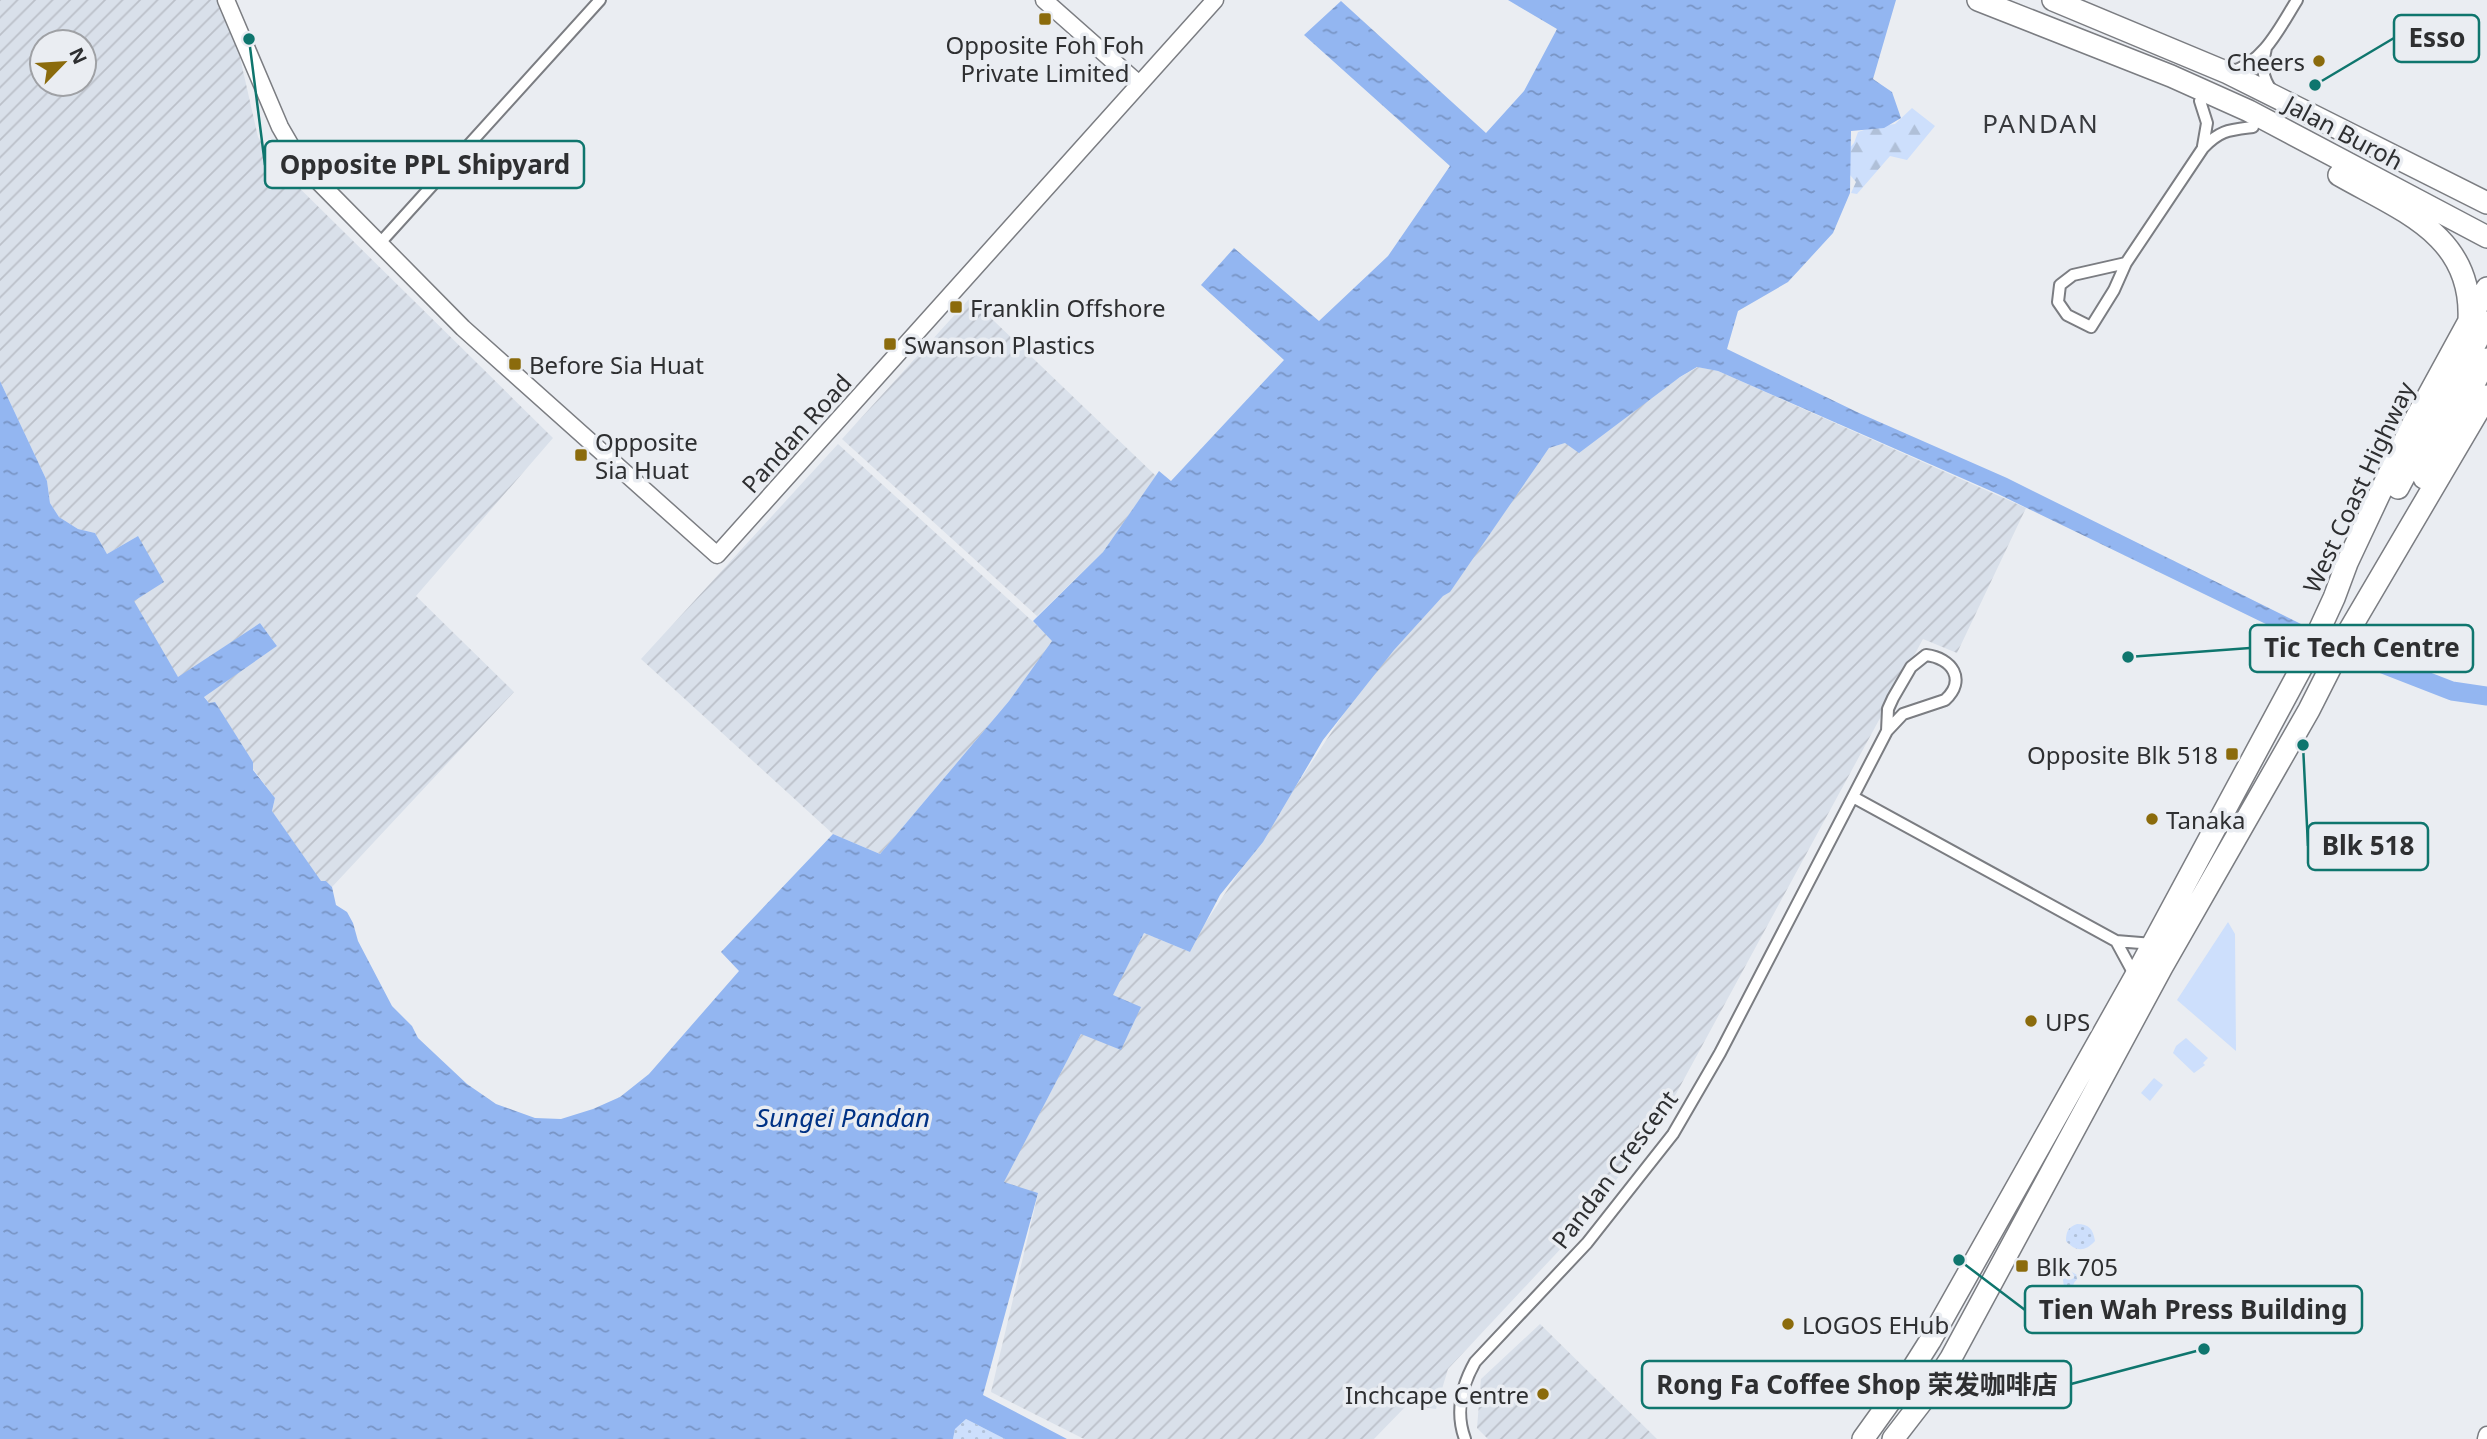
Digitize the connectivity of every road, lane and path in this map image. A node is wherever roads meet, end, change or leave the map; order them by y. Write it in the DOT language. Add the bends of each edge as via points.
graph roads {
  1 [pos="226,0"];
  2 [pos="600,0"];
  3 [pos="1044,0"];
  4 [pos="1215,0"];
  5 [pos="2053,0"];
  6 [pos="2297,0"];
  7 [pos="1987,4"];
  8 [pos="2266,48"];
  9 [pos="2228,73"];
  10 [pos="2171,76"];
  11 [pos="1139,84"];
  12 [pos="2279,100"];
  13 [pos="2200,101"];
  14 [pos="2253,127"];
  15 [pos="2367,144"];
  16 [pos="2203,148"];
  17 [pos="2487,187"];
  18 [pos="2487,203"];
  19 [pos="2487,237"];
  20 [pos="380,243"];
  21 [pos="2126,263"];
  22 [pos="2487,288"];
  23 [pos="2478,322"];
  24 [pos="2487,359"];
  25 [pos="2487,396"];
  26 [pos="2435,438"];
  27 [pos="2330,607"];
  28 [pos="2353,625"];
  29 [pos="1887,731"];
  30 [pos="1853,797"];
  31 [pos="2116,941"];
  32 [pos="2153,944"];
  33 [pos="2135,977"];
  34 [pos="2028,1168"];
  35 [pos="2048,1177"];
  36 [pos="1465,1439"];
  37 [pos="1863,1439"];
  38 [pos="1893,1439"];
  1 -- 20 [label="street, Pandan Road" via="295,155"];
  2 -- 20 [label="street"];
  3 -- 11 [label="street"];
  4 -- 11 [label="street, Pandan Road"];
  5 -- 9 [label="highway, Jalan Buroh"];
  6 -- 8 [label="street"];
  7 -- 10 [label="highway, Jalan Buroh"];
  8 -- 9 [label="street"];
  8 -- 12 [label="street" via="2265,81"];
  9 -- 12 [label="highway, Jalan Buroh"];
  10 -- 13 [label="highway" via="2172,85"];
  10 -- 19 [label="highway, Jalan Buroh" via="2249,111"];
  11 -- 20 [label="street, Pandan Road" via="717,555 463,328"];
  12 -- 15 [label="highway, Jalan Buroh"];
  13 -- 14 [label="highway"];
  13 -- 16 [label="street" via="2207,122"];
  14 -- 16 [label="street" via="2226,130"];
  14 -- 23 [label="highway" via="2431,230 2462,268"];
  15 -- 17 [label="highway" via="2388,144"];
  15 -- 18 [label="highway, Jalan Buroh"];
  16 -- 21 [label="street"];
  21 -- 21 [label="street" via="2091,327 2067,315 2058,302 2060,285 2073,275"];
  22 -- 23 [label="highway, West Coast Highway"];
  23 -- 26 [label="highway"];
  23 -- 27 [label="highway, West Coast Highway" via="2411,427"];
  24 -- 26 [label="highway"];
  25 -- 28 [label="highway"];
  26 -- 27 [label="highway" via="2353,578"];
  26 -- 28 [label="highway" via="2358,604"];
  27 -- 32 [label="highway, West Coast Highway"];
  28 -- 35 [label="highway"];
  29 -- 29 [label="street, Pandan Crescent" via="1888,709 1910,667 1926,655 1945,661 1956,680 1950,696 1903,714"];
  29 -- 30 [label="street, Pandan Crescent"];
  30 -- 31 [label="street"];
  30 -- 36 [label="street, Pandan Crescent" via="1720,1053 1672,1134 1610,1217 1475,1362 1463,1385 1460,1407"];
  31 -- 32 [label="street"];
  31 -- 33 [label="street"];
  32 -- 33 [label="highway, West Coast Highway"];
  33 -- 34 [label="highway, West Coast Highway"];
  34 -- 35 [label="highway" via="2034,1178"];
  34 -- 37 [label="highway, West Coast Highway" via="1930,1341"];
  35 -- 38 [label="highway" via="1951,1358"];
}
